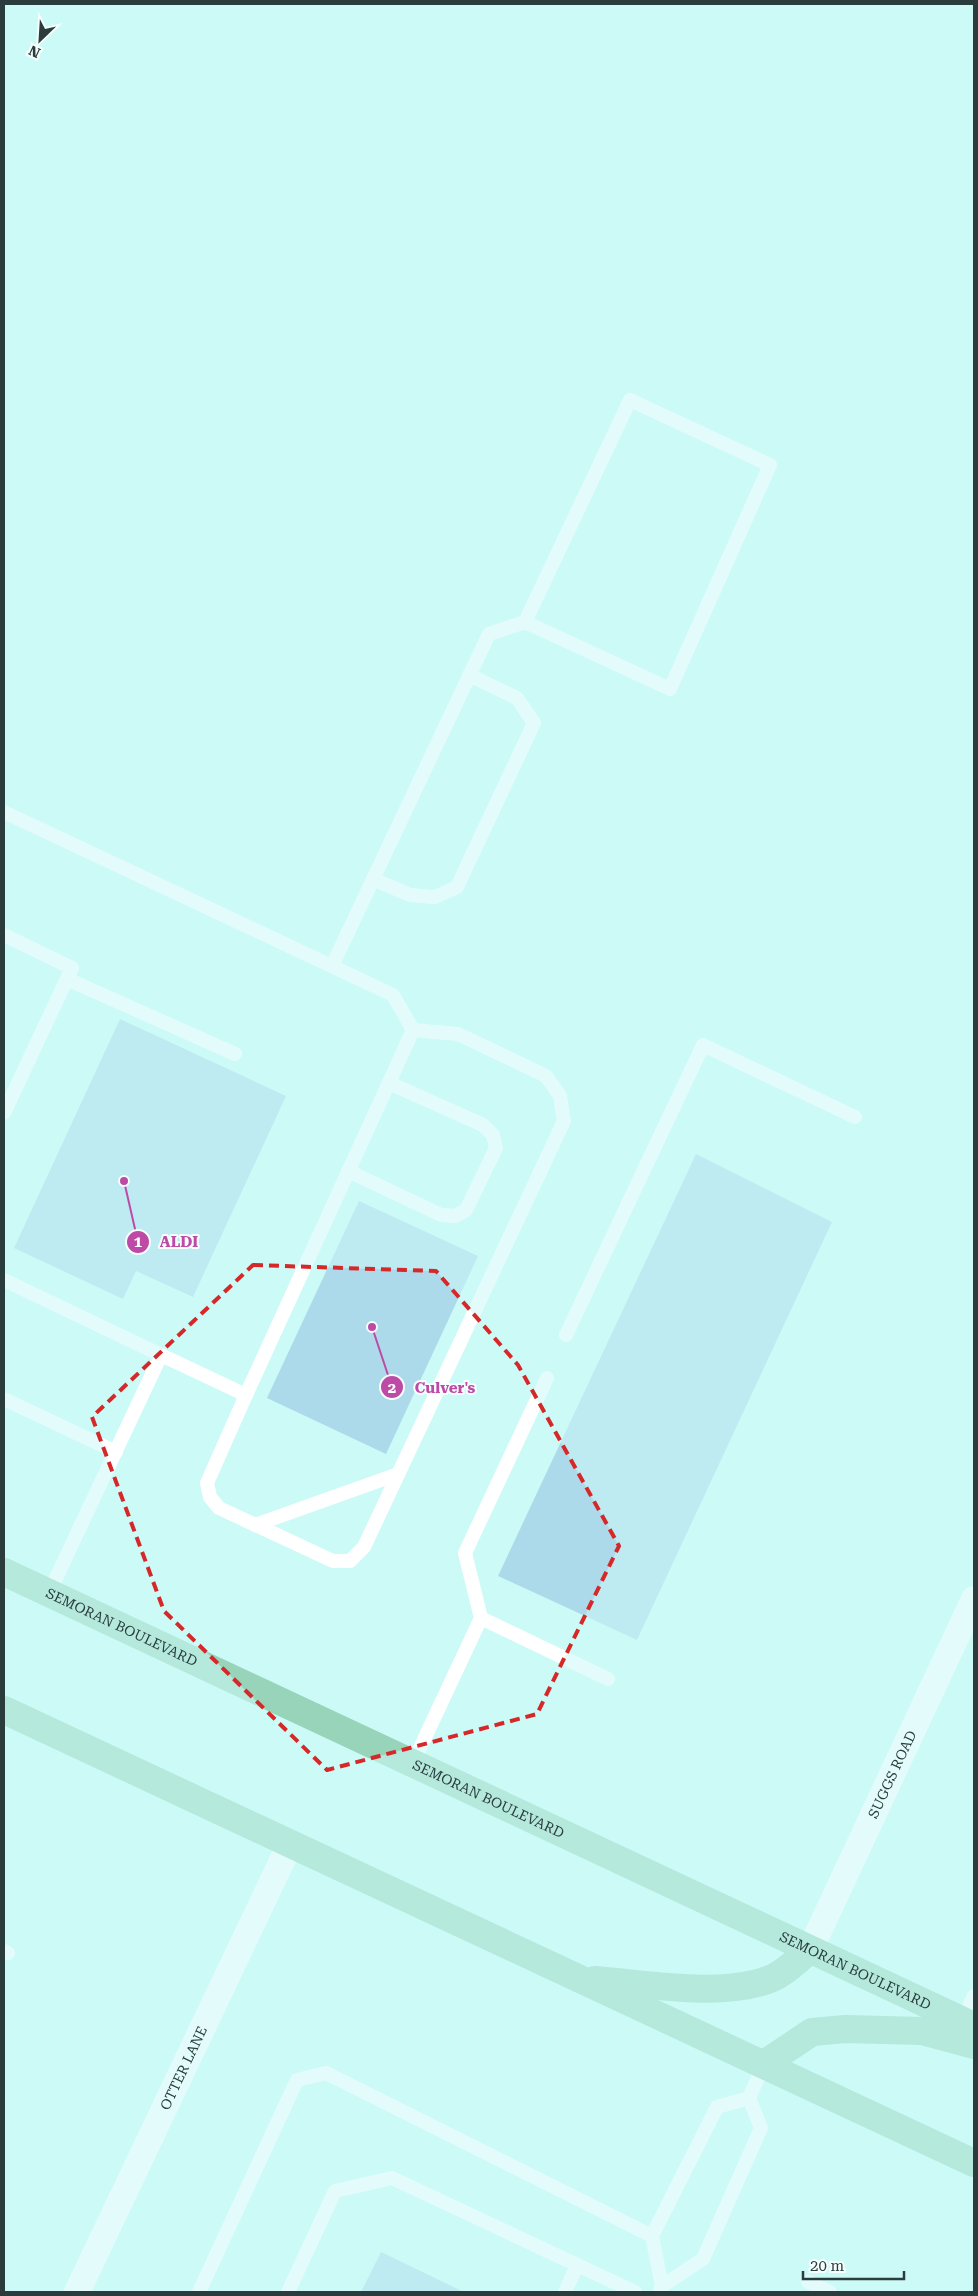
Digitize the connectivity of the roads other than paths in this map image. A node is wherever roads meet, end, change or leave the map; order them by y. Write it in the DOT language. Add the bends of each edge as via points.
graph roads {
  1 [pos="525,622"];
  2 [pos="469,675"];
  3 [pos="4,812"];
  4 [pos="373,879"];
  5 [pos="4,935"];
  6 [pos="332,966"];
  7 [pos="67,979"];
  8 [pos="413,1030"];
  9 [pos="234,1054"];
  10 [pos="389,1083"];
  11 [pos="4,1113"];
  12 [pos="855,1117"];
  13 [pos="348,1171"];
  14 [pos="4,1280"];
  15 [pos="566,1335"];
  16 [pos="162,1355"];
  17 [pos="547,1378"];
  18 [pos="246,1395"];
  19 [pos="4,1399"];
  20 [pos="116,1452"];
  21 [pos="398,1474"];
  22 [pos="255,1525"];
  23 [pos="4,1572"];
  24 [pos="49,1593"];
  25 [pos="974,1599"];
  26 [pos="482,1618"];
  27 [pos="608,1678"];
  28 [pos="4,1710"];
  29 [pos="413,1764"];
  30 [pos="290,1844"];
  31 [pos="810,1950"];
  32 [pos="576,1978"];
  33 [pos="974,1996"];
  34 [pos="968,2024"];
  35 [pos="974,2045"];
  36 [pos="764,2064"];
  37 [pos="749,2098"];
  38 [pos="974,2164"];
  39 [pos="652,2236"];
  40 [pos="577,2265"];
  41 [pos="808,2282"];
  42 [pos="661,2289"];
  43 [pos="77,2292"];
  44 [pos="200,2292"];
  45 [pos="288,2292"];
  46 [pos="565,2292"];
  47 [pos="635,2292"];
  48 [pos="830,2292"];
  1 -- 1 [label="lane" via="630,400 770,465 670,689"];
  1 -- 2 [label="lane" via="489,634"];
  2 -- 4 [label="lane"];
  2 -- 4 [label="lane" via="516,698 534,723 458,887 435,897 410,895"];
  3 -- 6 [label="lane"];
  4 -- 6 [label="lane"];
  5 -- 7 [label="lane" via="72,968"];
  6 -- 8 [label="lane" via="392,995"];
  7 -- 9 [label="lane"];
  7 -- 11 [label="lane"];
  8 -- 10 [label="lane"];
  8 -- 21 [label="lane" via="458,1034 546,1076 560,1096 564,1121"];
  10 -- 13 [label="lane"];
  10 -- 13 [label="lane" via="483,1125 493,1136 496,1148 466,1210 455,1216 441,1216"];
  12 -- 15 [label="lane" via="703,1045"];
  13 -- 18 [label="lane"];
  14 -- 16 [label="lane"];
  16 -- 18 [label="lane"];
  16 -- 20 [label="lane"];
  17 -- 26 [label="lane" via="465,1553"];
  18 -- 22 [label="lane" via="207,1483 210,1497 219,1508"];
  19 -- 20 [label="lane"];
  20 -- 24 [label="lane"];
  21 -- 22 [label="lane"];
  21 -- 22 [label="lane" via="364,1548 350,1561 333,1561"];
  23 -- 24 [label="main road, SEMORAN BOULEVARD"];
  24 -- 29 [label="main road, SEMORAN BOULEVARD"];
  25 -- 31 [label="street, SUGGS ROAD"];
  26 -- 27 [label="lane"];
  26 -- 29 [label="lane"];
  28 -- 30 [label="main road"];
  29 -- 31 [label="main road, SEMORAN BOULEVARD"];
  30 -- 32 [label="main road"];
  30 -- 43 [label="street, OTTER LANE"];
  31 -- 32 [label="main road" via="772,1979 746,1986 704,1988"];
  31 -- 34 [label="main road, SEMORAN BOULEVARD"];
  32 -- 36 [label="main road"];
  33 -- 34 [label="lane"];
  35 -- 36 [label="main road" via="922,2031 845,2029 812,2032"];
  36 -- 37 [label="lane"];
  36 -- 38 [label="main road"];
  37 -- 39 [label="lane" via="717,2106"];
  37 -- 42 [label="lane" via="762,2128 703,2259"];
  39 -- 42 [label="lane"];
  39 -- 44 [label="lane" via="326,2073 297,2080"];
  40 -- 45 [label="lane" via="392,2178 335,2191"];
  40 -- 46 [label="lane"];
  40 -- 47 [label="lane"];
  41 -- 48 [label="lane"];
}
